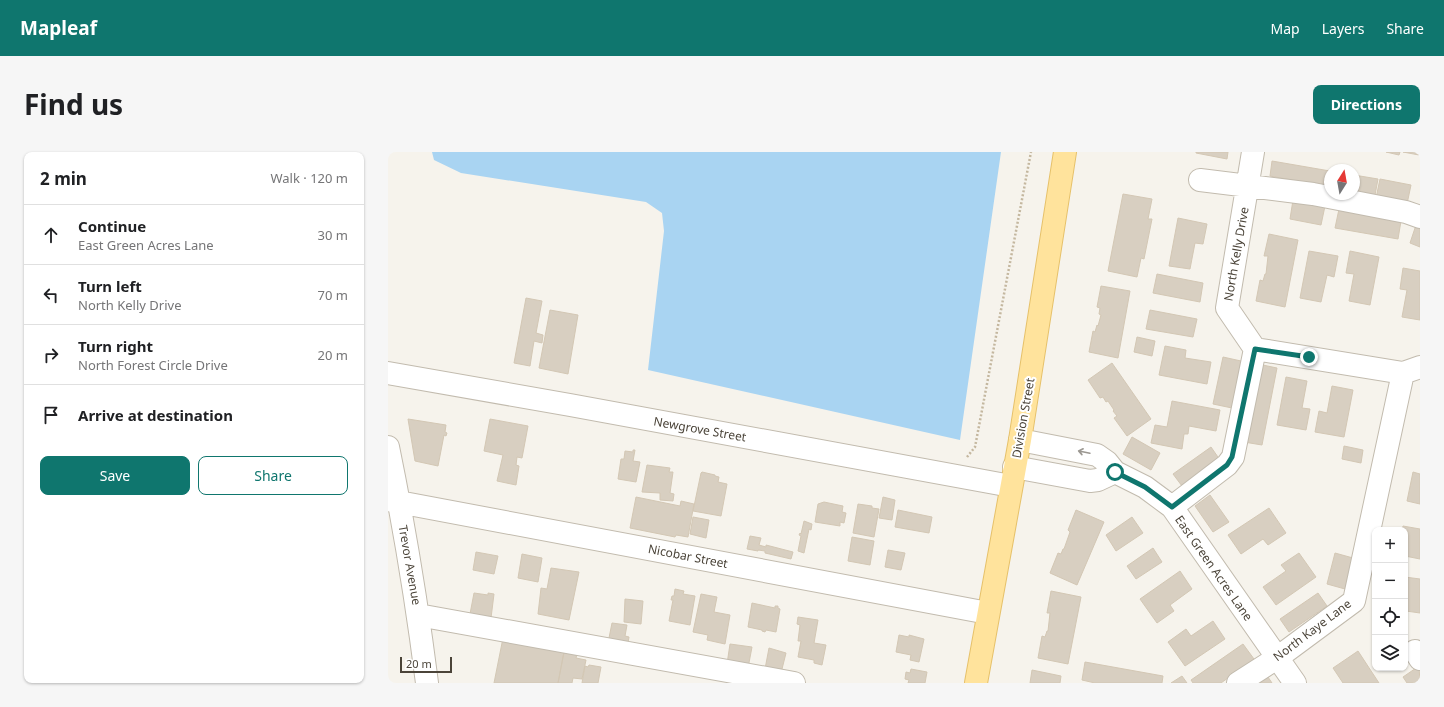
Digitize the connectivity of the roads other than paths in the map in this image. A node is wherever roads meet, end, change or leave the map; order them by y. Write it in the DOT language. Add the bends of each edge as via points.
graph roads {
  1 [pos="1065,152"];
  2 [pos="1253,152"];
  3 [pos="1200,180"];
  4 [pos="1247,186"];
  5 [pos="1420,217"];
  6 [pos="1255,349"];
  7 [pos="1411,370"];
  8 [pos="388,373"];
  9 [pos="1020,440"];
  10 [pos="388,447"];
  11 [pos="1115,472"];
  12 [pos="1013,477"];
  13 [pos="393,501"];
  14 [pos="1172,507"];
  15 [pos="988,613"];
  16 [pos="418,615"];
  17 [pos="1277,658"];
  18 [pos="427,683"];
  19 [pos="794,683"];
  20 [pos="976,683"];
  21 [pos="1238,683"];
  22 [pos="1295,683"];
  1 -- 9 [label="main road, Division Street"];
  2 -- 4 [label="street, North Kelly Drive"];
  3 -- 4 [label="street"];
  4 -- 5 [label="street" via="1313,194"];
  4 -- 6 [label="street, North Kelly Drive" via="1226,308"];
  6 -- 7 [label="street"];
  6 -- 14 [label="street" via="1232,457 1227,465"];
  7 -- 17 [label="street, North Kaye Lane" via="1354,601"];
  8 -- 12 [label="street, Newgrove Street"];
  11 -- 9 [label="street, East Green Acres Lane, one-way" via="1097,455"];
  9 -- 12 [label="main road, Division Street"];
  10 -- 13 [label="street, Trevor Avenue"];
  11 -- 12 [label="street" via="1090,481"];
  11 -- 14 [label="street, East Green Acres Lane" via="1145,487"];
  12 -- 15 [label="main road, Division Street"];
  13 -- 15 [label="street, Nicobar Street"];
  13 -- 16 [label="street, Trevor Avenue"];
  14 -- 17 [label="street, East Green Acres Lane"];
  15 -- 20 [label="main road, Division Street"];
  16 -- 18 [label="street, Trevor Avenue"];
  16 -- 19 [label="street"];
  17 -- 21 [label="street, North Kaye Lane"];
  17 -- 22 [label="street, East Green Acres Lane"];
}
